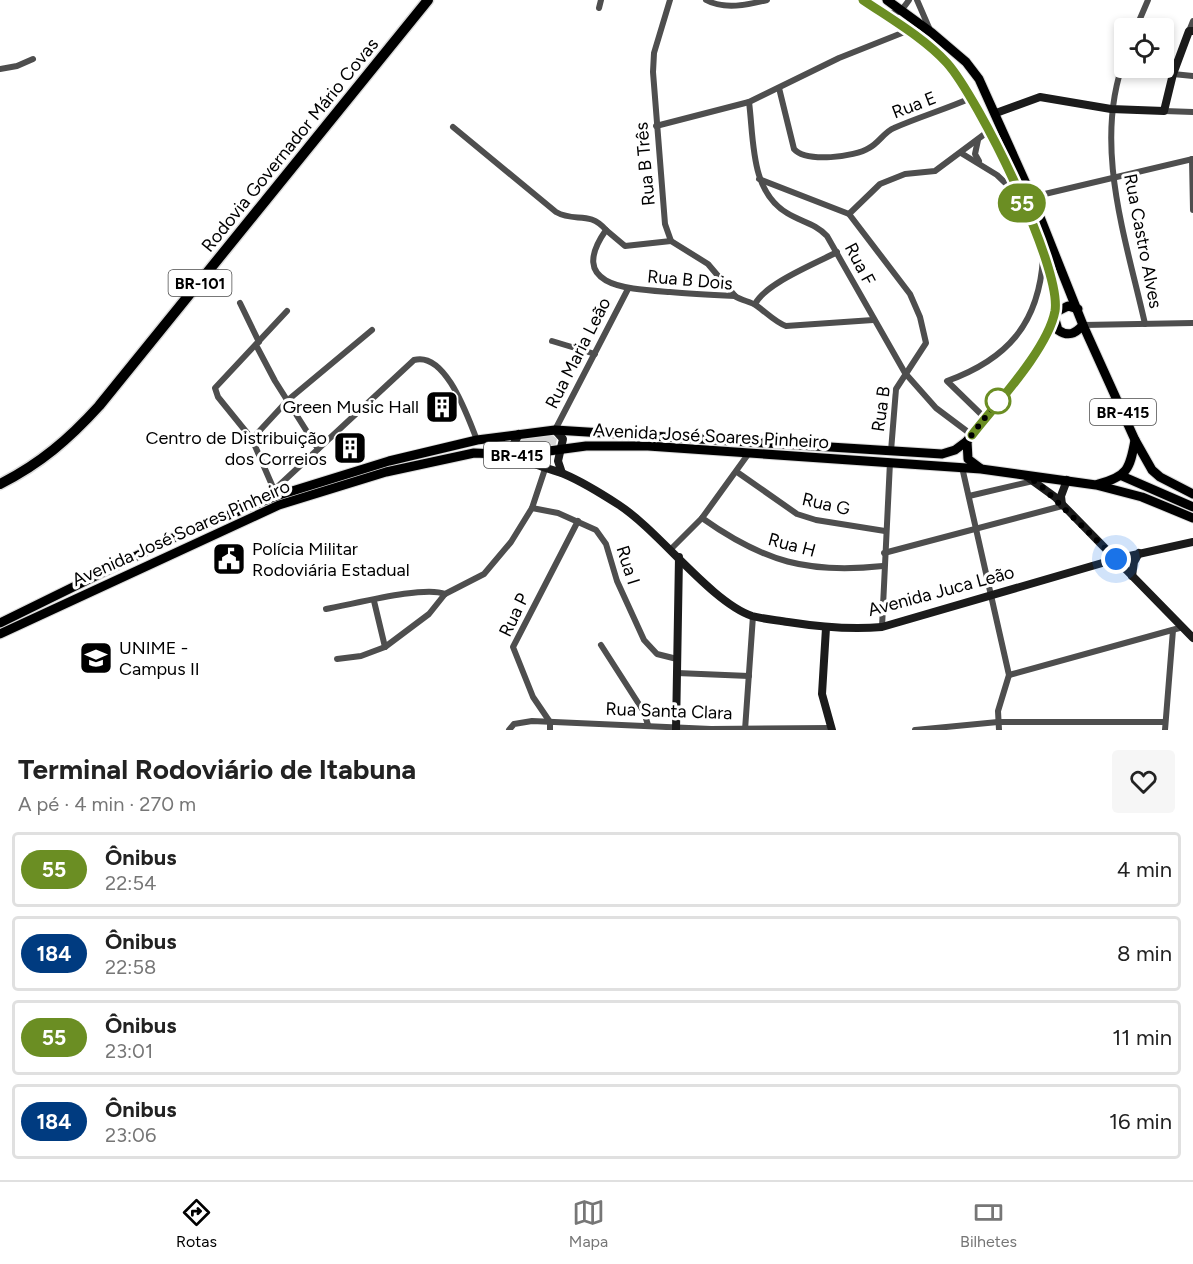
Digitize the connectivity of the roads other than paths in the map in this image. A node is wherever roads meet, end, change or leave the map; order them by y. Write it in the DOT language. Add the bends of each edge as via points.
graph roads {
  1 [pos="428,0"];
  2 [pos="601,0"];
  3 [pos="670,0"];
  4 [pos="706,0"];
  5 [pos="767,0"];
  6 [pos="863,0"];
  7 [pos="887,0"];
  8 [pos="909,0"];
  9 [pos="916,0"];
  10 [pos="1148,0"];
  11 [pos="599,8"];
  12 [pos="902,10"];
  13 [pos="881,12"];
  14 [pos="1140,18"];
  15 [pos="1193,21"];
  16 [pos="907,31"];
  17 [pos="1191,31"];
  18 [pos="932,33"];
  19 [pos="33,59"];
  20 [pos="0,69"];
  21 [pos="1174,72"];
  22 [pos="1174,74"];
  23 [pos="1193,76"];
  24 [pos="1118,78"];
  25 [pos="1172,78"];
  26 [pos="779,88"];
  27 [pos="972,98"];
  28 [pos="749,102"];
  29 [pos="1111,109"];
  30 [pos="1164,111"];
  31 [pos="1193,112"];
  32 [pos="996,113"];
  33 [pos="656,126"];
  34 [pos="453,127"];
  35 [pos="990,130"];
  36 [pos="978,139"];
  37 [pos="961,153"];
  38 [pos="1193,159"];
  39 [pos="980,163"];
  40 [pos="1114,177"];
  41 [pos="759,179"];
  42 [pos="1019,195"];
  43 [pos="1032,197"];
  44 [pos="1193,210"];
  45 [pos="849,214"];
  46 [pos="606,230"];
  47 [pos="671,241"];
  48 [pos="837,252"];
  49 [pos="1043,252"];
  50 [pos="628,289"];
  51 [pos="735,296"];
  52 [pos="240,303"];
  53 [pos="755,304"];
  54 [pos="1077,309"];
  55 [pos="287,311"];
  56 [pos="1054,314"];
  57 [pos="873,320"];
  58 [pos="1193,323"];
  59 [pos="1145,324"];
  60 [pos="1083,325"];
  61 [pos="372,330"];
  62 [pos="552,342"];
  63 [pos="258,343"];
  64 [pos="595,354"];
  65 [pos="905,373"];
  66 [pos="288,400"];
  67 [pos="985,418"];
  68 [pos="555,430"];
  69 [pos="519,434"];
  70 [pos="969,438"];
  71 [pos="252,440"];
  72 [pos="477,440"];
  73 [pos="1135,440"];
  74 [pos="318,449"];
  75 [pos="558,451"];
  76 [pos="891,451"];
  77 [pos="749,453"];
  78 [pos="519,455"];
  79 [pos="890,462"];
  80 [pos="962,467"];
  81 [pos="545,469"];
  82 [pos="981,469"];
  83 [pos="737,472"];
  84 [pos="562,473"];
  85 [pos="1122,476"];
  86 [pos="1029,478"];
  87 [pos="1067,480"];
  88 [pos="0,484"];
  89 [pos="1095,485"];
  90 [pos="275,493"];
  91 [pos="1193,494"];
  92 [pos="969,496"];
  93 [pos="1062,506"];
  94 [pos="1193,507"];
  95 [pos="532,508"];
  96 [pos="702,518"];
  97 [pos="1193,518"];
  98 [pos="578,521"];
  99 [pos="976,527"];
  100 [pos="885,531"];
  101 [pos="1193,542"];
  102 [pos="671,549"];
  103 [pos="884,553"];
  104 [pos="1139,553"];
  105 [pos="679,557"];
  106 [pos="1116,559"];
  107 [pos="883,566"];
  108 [pos="1132,576"];
  109 [pos="445,594"];
  110 [pos="991,597"];
  111 [pos="374,601"];
  112 [pos="326,609"];
  113 [pos="753,616"];
  114 [pos="0,623"];
  115 [pos="882,627"];
  116 [pos="1183,627"];
  117 [pos="826,628"];
  118 [pos="1173,630"];
  119 [pos="0,634"];
  120 [pos="1193,638"];
  121 [pos="601,645"];
  122 [pos="385,647"];
  123 [pos="337,659"];
  124 [pos="677,659"];
  125 [pos="677,673"];
  126 [pos="1009,675"];
  127 [pos="749,676"];
  128 [pos="550,722"];
  129 [pos="998,722"];
  130 [pos="1165,722"];
  131 [pos="648,725"];
  132 [pos="592,727"];
  133 [pos="631,728"];
  134 [pos="676,729"];
  135 [pos="745,729"];
  136 [pos="831,729"];
  137 [pos="509,730"];
  138 [pos="550,730"];
  139 [pos="711,730"];
  140 [pos="915,730"];
  141 [pos="999,730"];
  142 [pos="1165,730"];
  1 -- 88 [label="highway, Rodovia Governador Mário Covas / BR-101" via="72,437 48,457"];
  2 -- 11 [label="street"];
  3 -- 33 [label="street, Rua B Três" via="654,52"];
  4 -- 5 [label="street" via="726,6"];
  6 -- 13 [label="main road"];
  7 -- 12 [label="main road"];
  8 -- 12 [label="street"];
  9 -- 18 [label="street"];
  10 -- 14 [label="street"];
  12 -- 13 [label="street" via="894,15"];
  12 -- 18 [label="main road"];
  13 -- 16 [label="main road"];
  15 -- 17 [label="street"];
  16 -- 26 [label="street"];
  16 -- 27 [label="main road" via="945,61"];
  17 -- 21 [label="main road"];
  18 -- 32 [label="main road" via="966,62"];
  19 -- 20 [label="street"];
  22 -- 23 [label="street"];
  24 -- 29 [label="street, Rua Castro Alves"];
  25 -- 30 [label="main road"];
  26 -- 27 [label="street, Rua E" via="794,149 808,156 857,153 893,128"];
  26 -- 28 [label="street"];
  27 -- 35 [label="main road"];
  28 -- 33 [label="street"];
  28 -- 41 [label="street, Rua F"];
  29 -- 30 [label="main road"];
  29 -- 32 [label="main road" via="1040,97"];
  29 -- 40 [label="street, Rua Castro Alves"];
  30 -- 31 [label="street"];
  32 -- 43 [label="main road"];
  33 -- 47 [label="street, Rua B Três" via="665,225"];
  34 -- 46 [label="street" via="556,212 590,217"];
  35 -- 36 [label="street"];
  35 -- 42 [label="main road"];
  36 -- 37 [label="street"];
  36 -- 39 [label="street" via="975,154"];
  37 -- 39 [label="street"];
  37 -- 45 [label="street" via="935,171 904,174 880,184"];
  38 -- 40 [label="street"];
  38 -- 44 [label="street"];
  39 -- 42 [label="street"];
  40 -- 43 [label="street"];
  40 -- 59 [label="street, Rua Castro Alves"];
  41 -- 45 [label="street"];
  41 -- 48 [label="street, Rua F" via="771,200 786,213 819,228"];
  42 -- 49 [label="main road"];
  43 -- 54 [label="main road"];
  45 -- 65 [label="street, Rua B" via="905,287 920,317 926,345"];
  46 -- 47 [label="street" via="625,246"];
  46 -- 50 [label="street, Rua B Dois" via="593,256 596,270 606,282"];
  47 -- 51 [label="street" via="708,264"];
  48 -- 53 [label="street" via="778,284"];
  48 -- 57 [label="street, Rua F"];
  49 -- 56 [label="main road" via="1055,287"];
  49 -- 67 [label="street" via="1042,284 1029,321 991,361 947,381"];
  50 -- 51 [label="street, Rua B Dois"];
  50 -- 64 [label="street, Rua Maria Leão"];
  51 -- 53 [label="street, Rua B Dois"];
  52 -- 63 [label="street"];
  53 -- 57 [label="street, Rua B Dois" via="786,326"];
  54 -- 56 [label="main road" via="1068,306"];
  54 -- 60 [label="main road, BR-415"];
  55 -- 63 [label="street"];
  56 -- 60 [label="main road" via="1058,330 1066,334 1076,333"];
  56 -- 67 [label="main road, BR-415" via="1033,356"];
  57 -- 65 [label="street, Rua F"];
  58 -- 59 [label="street"];
  59 -- 60 [label="street"];
  60 -- 73 [label="main road, BR-415"];
  61 -- 66 [label="street"];
  62 -- 64 [label="street"];
  63 -- 66 [label="street"];
  63 -- 71 [label="street" via="215,388"];
  64 -- 68 [label="street, Rua Maria Leão"];
  65 -- 70 [label="street, Rua F"];
  65 -- 76 [label="street, Rua B" via="896,389"];
  66 -- 71 [label="street"];
  66 -- 74 [label="street"];
  67 -- 70 [label="main road, BR-415"];
  68 -- 69 [label="main road, Avenida José Soares Pinheiro / BR-415"];
  68 -- 75 [label="main road" via="563,439"];
  68 -- 76 [label="main road, Avenida José Soares Pinheiro / BR-415"];
  69 -- 72 [label="main road, Avenida José Soares Pinheiro / BR-415"];
  69 -- 78 [label="main road" via="512,447"];
  70 -- 76 [label="main road, Avenida José Soares Pinheiro / BR-415" via="955,450 942,454"];
  70 -- 82 [label="main road" via="968,459"];
  71 -- 90 [label="street"];
  72 -- 74 [label="street" via="454,386 430,361 420,358"];
  72 -- 90 [label="main road, Avenida José Soares Pinheiro / BR-415"];
  73 -- 85 [label="main road"];
  73 -- 91 [label="main road, BR-415" via="1152,470"];
  74 -- 90 [label="street"];
  75 -- 77 [label="main road, Avenida José Soares Pinheiro / BR-415" via="586,446 648,446"];
  75 -- 78 [label="main road, Avenida José Soares Pinheiro / BR-415"];
  75 -- 84 [label="main road"];
  77 -- 79 [label="main road, Avenida José Soares Pinheiro / BR-415"];
  77 -- 83 [label="street"];
  78 -- 81 [label="main road, Avenida Juca Leão"];
  78 -- 119 [label="main road, Avenida José Soares Pinheiro / BR-415" via="474,453 386,472 279,504"];
  79 -- 80 [label="main road, Avenida José Soares Pinheiro / BR-415"];
  79 -- 100 [label="street"];
  80 -- 82 [label="main road, Avenida José Soares Pinheiro / BR-415"];
  80 -- 92 [label="street"];
  81 -- 84 [label="main road, Avenida Juca Leão"];
  81 -- 95 [label="street"];
  82 -- 86 [label="main road, Avenida José Soares Pinheiro / BR-415"];
  83 -- 96 [label="street"];
  83 -- 100 [label="street, Rua G" via="797,514"];
  84 -- 102 [label="main road, Avenida Juca Leão" via="619,505"];
  85 -- 89 [label="main road"];
  85 -- 94 [label="main road"];
  86 -- 87 [label="main road, Avenida José Soares Pinheiro / BR-415"];
  86 -- 92 [label="street, Avenida José Soares Pinheiro"];
  86 -- 93 [label="main road"];
  87 -- 89 [label="main road, Avenida José Soares Pinheiro / BR-415"];
  87 -- 93 [label="main road"];
  89 -- 97 [label="main road, BR-415" via="1142,497"];
  90 -- 114 [label="main road, Avenida José Soares Pinheiro / BR-415" via="179,535"];
  92 -- 99 [label="street"];
  93 -- 99 [label="street"];
  93 -- 106 [label="main road"];
  95 -- 98 [label="street, Rua I"];
  95 -- 109 [label="street" via="492,567 474,581"];
  96 -- 102 [label="street"];
  96 -- 107 [label="street, Rua H" via="747,548 795,563 842,570"];
  98 -- 124 [label="street, Rua I" via="596,530 606,544 616,581 644,640 657,654"];
  98 -- 128 [label="street, Rua P" via="513,647 533,697"];
  99 -- 103 [label="street"];
  99 -- 110 [label="street"];
  100 -- 103 [label="street"];
  101 -- 104 [label="main road, Avenida Juca Leão"];
  102 -- 105 [label="main road, Avenida Juca Leão"];
  103 -- 107 [label="street"];
  104 -- 106 [label="main road, Avenida Juca Leão"];
  104 -- 108 [label="main road"];
  105 -- 113 [label="main road, Avenida Juca Leão" via="731,604"];
  105 -- 124 [label="main road"];
  106 -- 108 [label="main road"];
  106 -- 110 [label="main road, Avenida Juca Leão"];
  107 -- 115 [label="street"];
  108 -- 116 [label="main road"];
  109 -- 111 [label="street" via="406,594"];
  109 -- 122 [label="street" via="429,614"];
  110 -- 115 [label="main road, Avenida Juca Leão"];
  110 -- 126 [label="street"];
  111 -- 112 [label="street"];
  111 -- 122 [label="street"];
  113 -- 117 [label="main road, Avenida Juca Leão"];
  113 -- 127 [label="street"];
  115 -- 117 [label="main road, Avenida Juca Leão"];
  116 -- 118 [label="street"];
  116 -- 120 [label="main road"];
  117 -- 136 [label="main road" via="822,694"];
  118 -- 126 [label="street"];
  118 -- 130 [label="street"];
  121 -- 131 [label="street" via="644,712"];
  122 -- 123 [label="street"];
  124 -- 125 [label="main road"];
  125 -- 127 [label="street, Rua Santa Clara"];
  125 -- 134 [label="main road"];
  126 -- 129 [label="street"];
  127 -- 135 [label="street"];
  128 -- 132 [label="street, Rua Santa Clara"];
  128 -- 137 [label="street, Rua Santa Clara" via="521,722"];
  128 -- 138 [label="street"];
  129 -- 130 [label="street"];
  129 -- 140 [label="street"];
  129 -- 141 [label="street"];
  130 -- 142 [label="street"];
  131 -- 133 [label="street, Rua Santa Clara"];
  131 -- 134 [label="street, Rua Santa Clara"];
  132 -- 133 [label="street, Rua Santa Clara"];
  134 -- 139 [label="street, Rua Santa Clara"];
  135 -- 136 [label="street, Rua Santa Clara"];
  135 -- 139 [label="street, Rua Santa Clara"];
}
